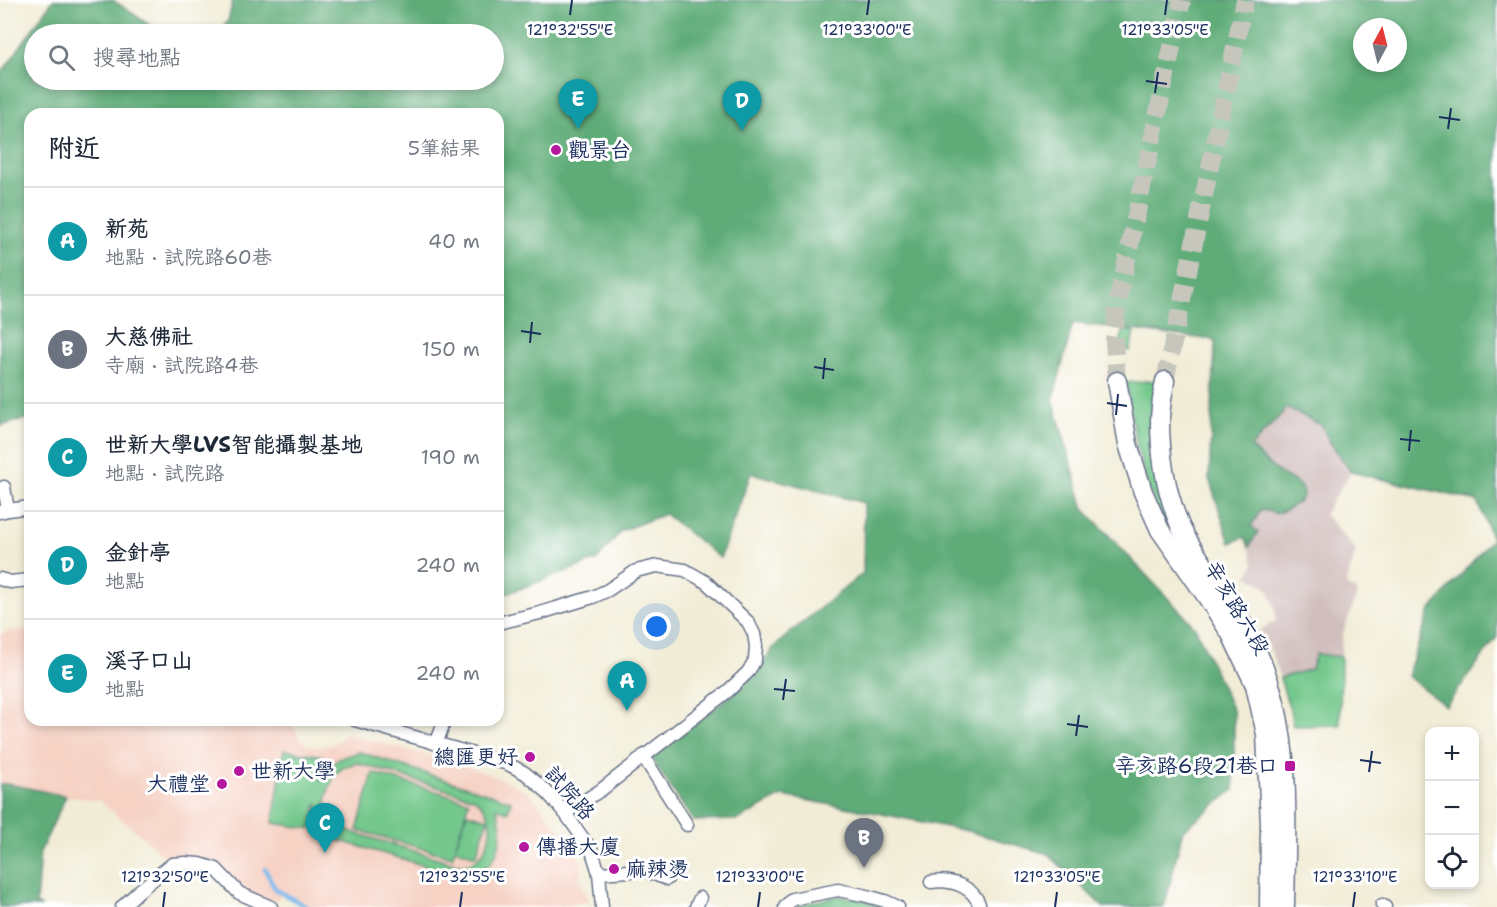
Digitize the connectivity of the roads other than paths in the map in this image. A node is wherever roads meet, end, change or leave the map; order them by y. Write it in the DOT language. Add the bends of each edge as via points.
graph roads {
  1 [pos="1117,381"];
  2 [pos="1165,381"];
  3 [pos="4,487"];
  4 [pos="24,508"];
  5 [pos="4,511"];
  6 [pos="0,579"];
  7 [pos="24,581"];
  8 [pos="504,622"];
  9 [pos="375,726"];
  10 [pos="442,726"];
  11 [pos="436,744"];
  12 [pos="643,756"];
  13 [pos="565,813"];
  14 [pos="687,825"];
  15 [pos="599,873"];
  16 [pos="667,879"];
  17 [pos="931,882"];
  18 [pos="122,907"];
  19 [pos="272,907"];
  20 [pos="602,907"];
  21 [pos="785,907"];
  22 [pos="898,907"];
  23 [pos="980,907"];
  24 [pos="1269,907"];
  25 [pos="1285,907"];
  1 -- 24 [label="main road, 辛亥路六段" via="1128,444 1160,530 1231,634 1255,685 1266,734"];
  2 -- 25 [label="main road, 辛亥路六段" via="1160,419 1162,457 1171,498 1182,528 1256,650 1279,722 1284,752"];
  3 -- 5 [label="street"];
  4 -- 5 [label="street"];
  6 -- 7 [label="street"];
  8 -- 12 [label="street" via="593,597 636,571 657,566 685,570 706,582 748,622 756,646 755,660 748,672"];
  9 -- 11 [label="street, 試院路"];
  10 -- 11 [label="street"];
  11 -- 13 [label="street, 試院路" via="525,772"];
  12 -- 13 [label="street"];
  12 -- 14 [label="street"];
  13 -- 15 [label="street, 試院路" via="592,851"];
  15 -- 16 [label="street" via="643,870"];
  15 -- 20 [label="street, 試院路"];
  17 -- 23 [label="street" via="964,886 975,895"];
  18 -- 19 [label="street" via="172,864 185,863 216,869 239,893"];
  21 -- 22 [label="street" via="792,899 838,890"];
}
